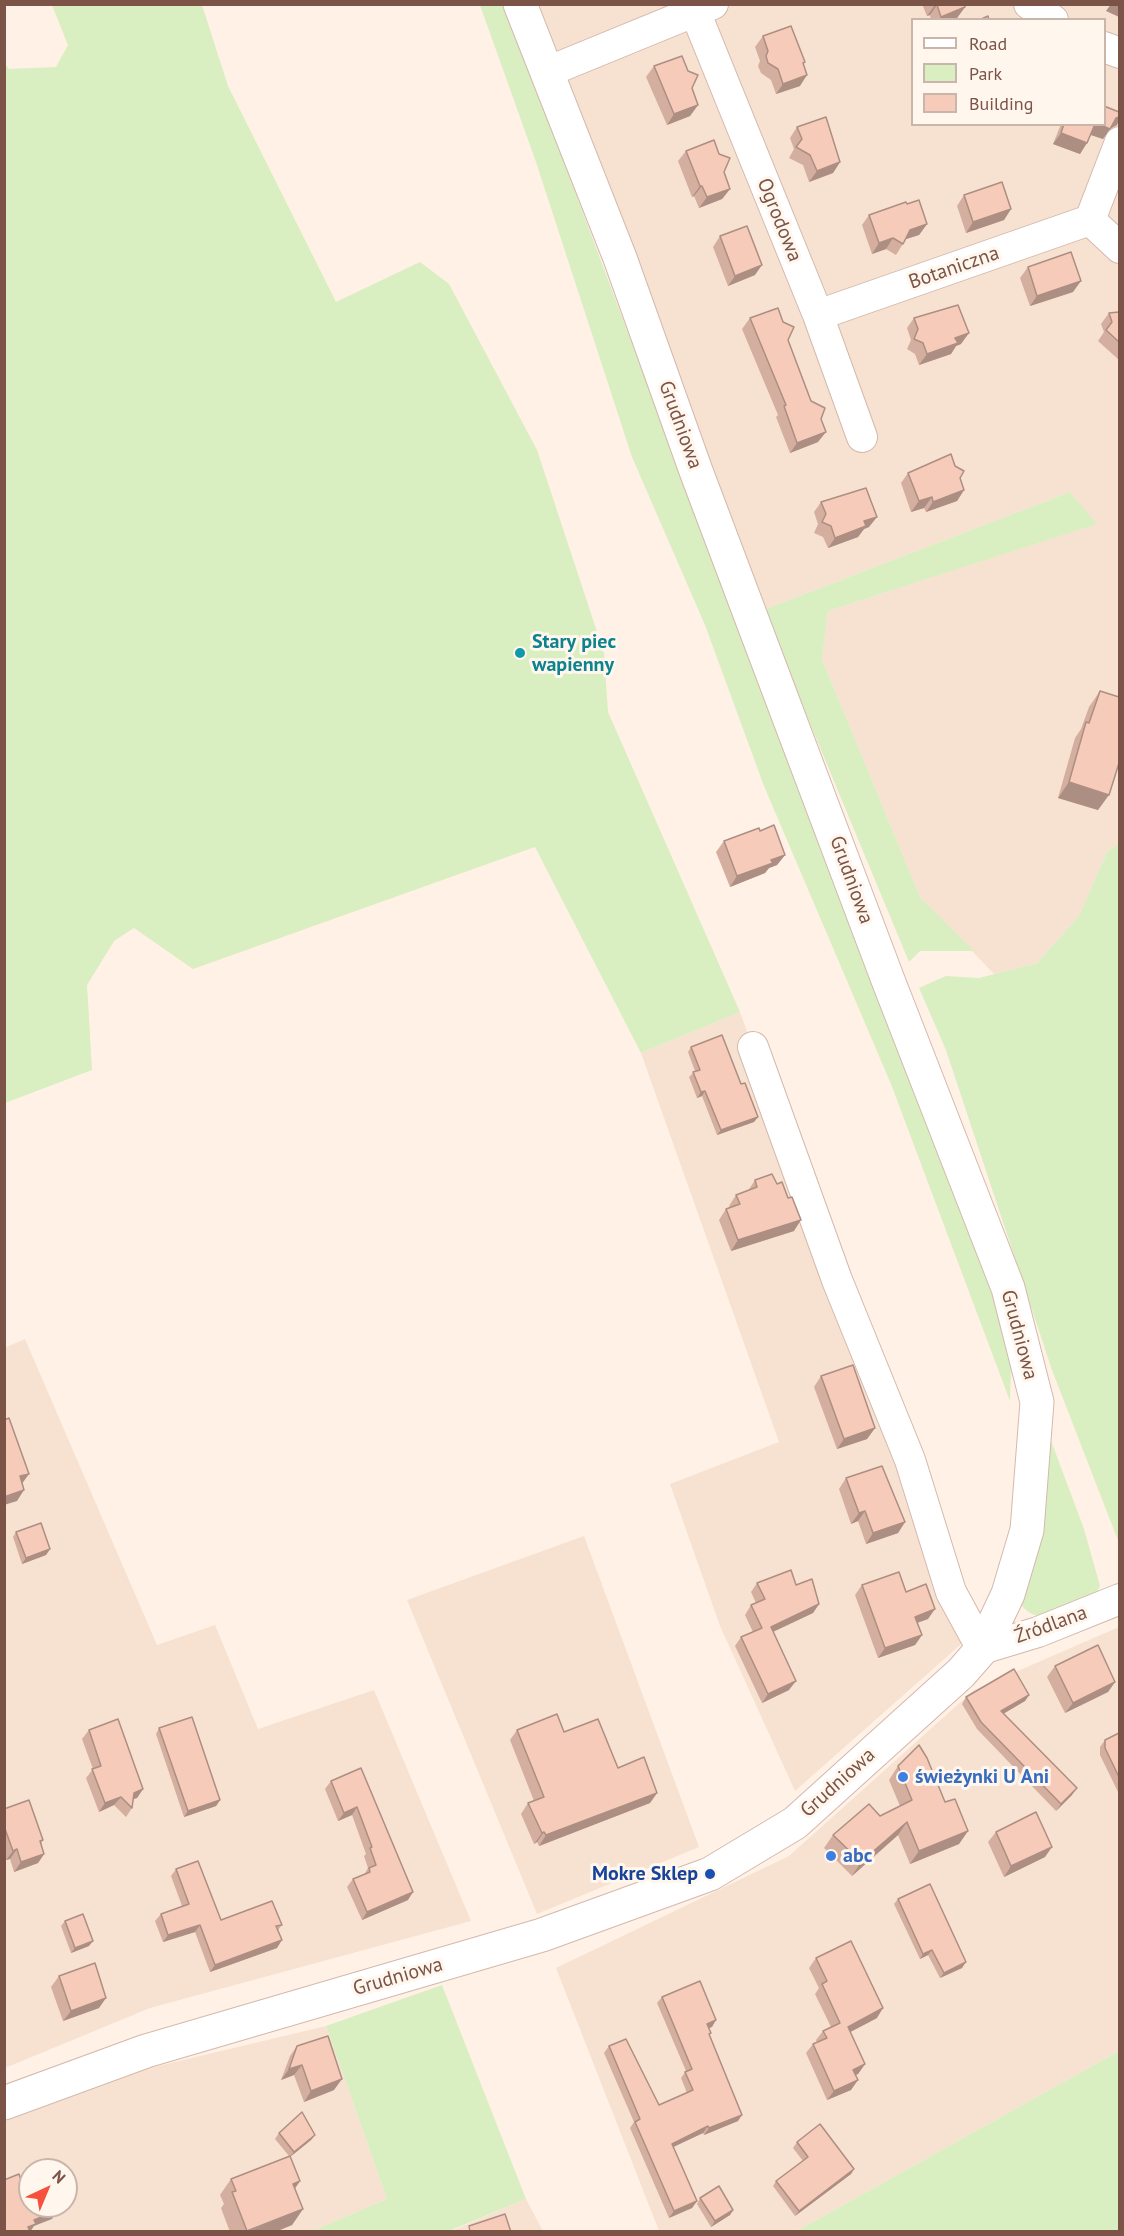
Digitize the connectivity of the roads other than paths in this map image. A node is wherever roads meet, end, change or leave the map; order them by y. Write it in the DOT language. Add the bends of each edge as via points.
graph roads {
  1 [pos="520,4"];
  2 [pos="1029,4"];
  3 [pos="700,7"];
  4 [pos="1050,18"];
  5 [pos="547,72"];
  6 [pos="1119,142"];
  7 [pos="1090,220"];
  8 [pos="1119,248"];
  9 [pos="818,315"];
  10 [pos="862,437"];
  11 [pos="753,1047"];
  12 [pos="1119,1599"];
  13 [pos="982,1649"];
  14 [pos="4,2103"];
  1 -- 5 [label="street, Grudniowa"];
  2 -- 4 [label="street"];
  3 -- 5 [label="street"];
  3 -- 9 [label="street, Ogrodowa"];
  5 -- 13 [label="street, Grudniowa" via="888,980 1008,1288 1037,1402 1027,1530 1008,1594"];
  6 -- 7 [label="street"];
  7 -- 8 [label="street"];
  7 -- 9 [label="street, Botaniczna"];
  9 -- 10 [label="street, Ogrodowa"];
  11 -- 13 [label="street" via="837,1280 910,1460 951,1592"];
  12 -- 13 [label="street, Źródlana" via="1038,1632"];
  13 -- 14 [label="street, Grudniowa" via="961,1673 795,1823 710,1874 542,1935 146,2051"];
}
